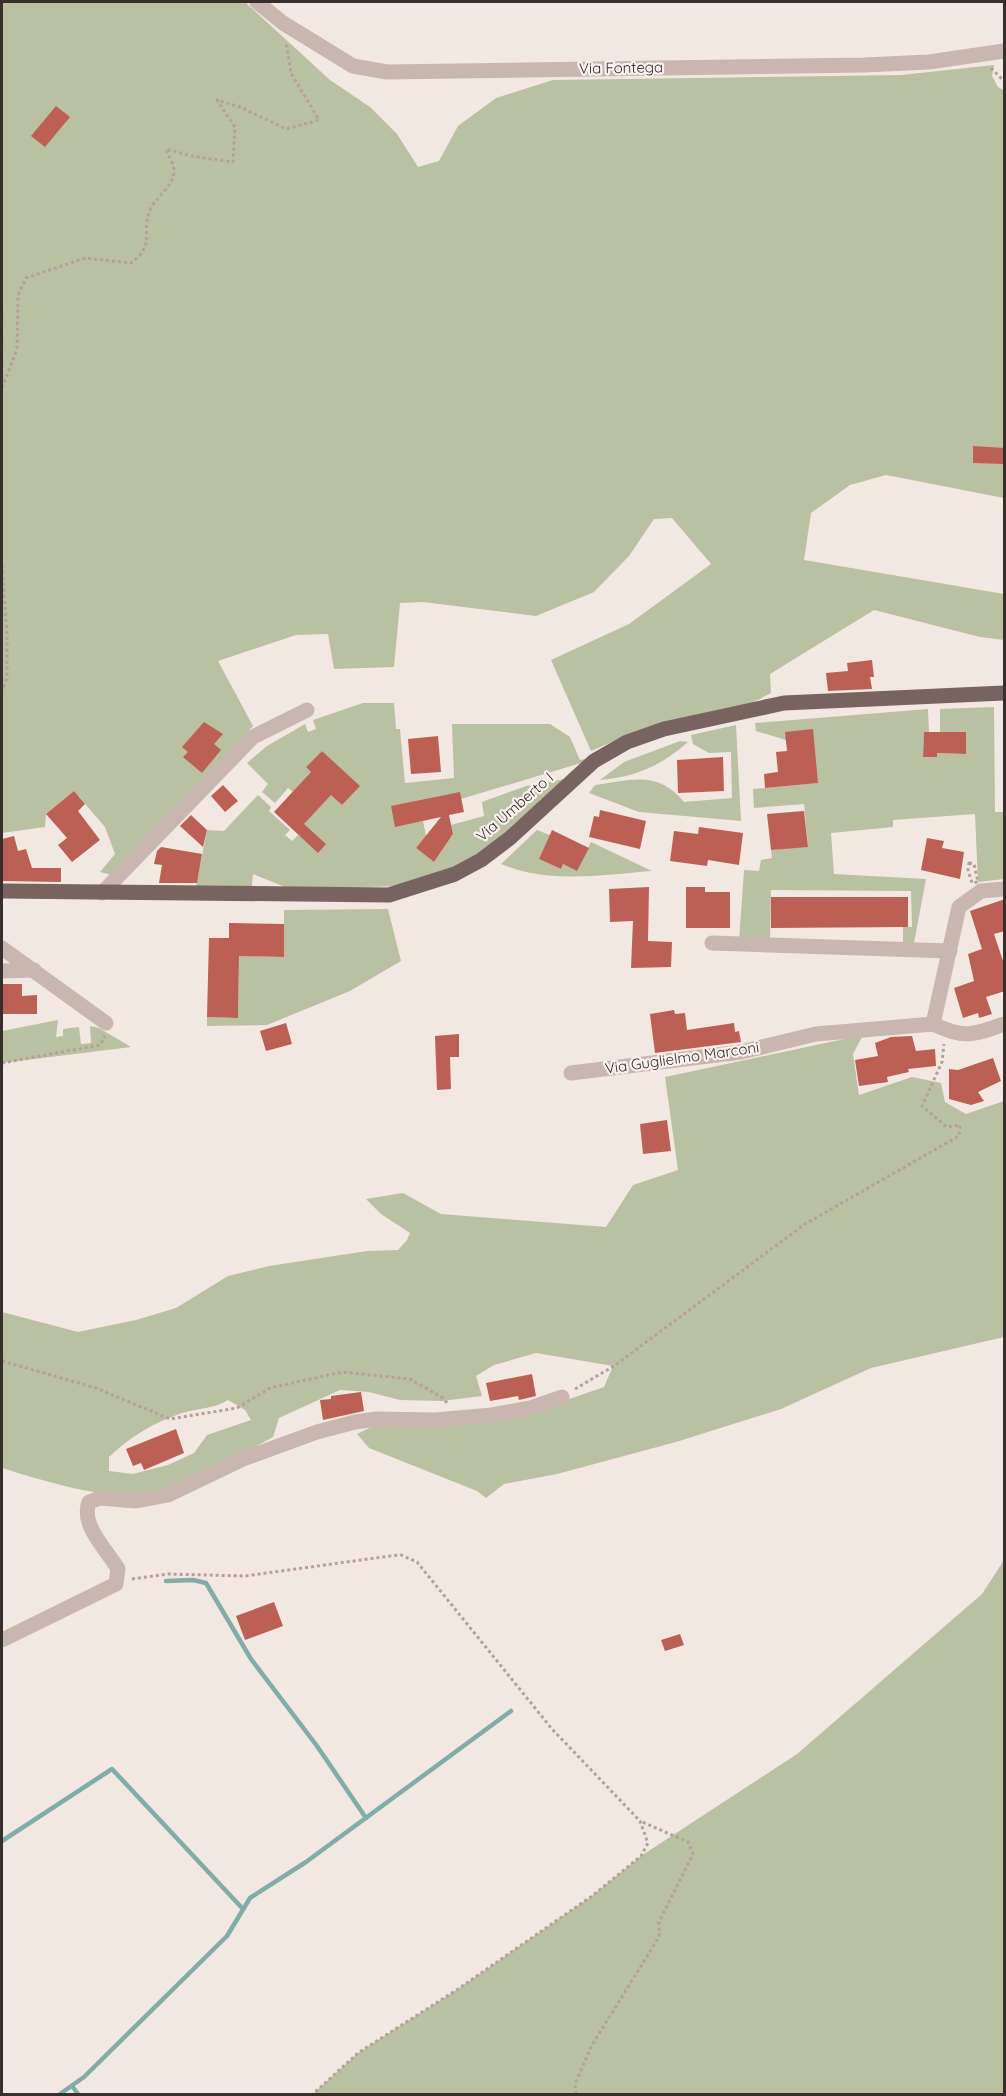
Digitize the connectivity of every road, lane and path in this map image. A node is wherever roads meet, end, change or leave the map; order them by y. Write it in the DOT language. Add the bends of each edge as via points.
graph roads {
  1 [pos="257,2"];
  2 [pos="283,23"];
  3 [pos="1005,51"];
  4 [pos="2,305"];
  5 [pos="2,388"];
  6 [pos="2,566"];
  7 [pos="2,691"];
  8 [pos="1005,693"];
  9 [pos="307,710"];
  10 [pos="972,883"];
  11 [pos="1005,889"];
  12 [pos="2,891"];
  13 [pos="102,893"];
  14 [pos="711,943"];
  15 [pos="2,948"];
  16 [pos="950,951"];
  17 [pos="2,970"];
  18 [pos="34,970"];
  19 [pos="105,1023"];
  20 [pos="933,1024"];
  21 [pos="1005,1024"];
  22 [pos="2,1063"];
  23 [pos="571,1073"];
  24 [pos="2,1361"];
  25 [pos="562,1397"];
  26 [pos="458,1418"];
  27 [pos="116,1584"];
  28 [pos="2,1640"];
  29 [pos="640,1821"];
  30 [pos="313,2094"];
  31 [pos="576,2094"];
  1 -- 2 [label="street, Via Fontega"];
  2 -- 3 [label="street, Via Fontega" via="353,66 387,72 864,65 929,62"];
  2 -- 5 [label="path" via="291,73 319,120 286,129 217,100 236,127 233,162 166,148 174,170 166,190 151,208 143,254 131,263 86,258 26,278 18,295 17,349"];
  4 -- 5 [label="path"];
  6 -- 7 [label="path" via="7,678"];
  8 -- 13 [label="main road, Via Umberto I" via="784,703 664,729 627,742 594,761 481,860 438,880 389,894"];
  9 -- 13 [label="street" via="253,737"];
  10 -- 10 [label="path" via="968,870 969,863 974,864 978,882"];
  11 -- 16 [label="street" via="981,891 959,907"];
  12 -- 13 [label="main road, Via Umberto I"];
  14 -- 16 [label="street"];
  15 -- 18 [label="street"];
  16 -- 20 [label="street"];
  17 -- 18 [label="street"];
  18 -- 19 [label="street"];
  19 -- 22 [label="path" via="100,1045"];
  20 -- 21 [label="street" via="953,1034 974,1035"];
  20 -- 23 [label="street, Via Guglielmo Marconi" via="816,1034 741,1052"];
  20 -- 25 [label="path" via="944,1044 942,1062 922,1106 947,1127 960,1125 959,1136 805,1224 614,1366"];
  24 -- 26 [label="path" via="96,1388 170,1419 237,1408 270,1388 342,1372 410,1378 443,1398"];
  25 -- 26 [label="street" via="531,1408"];
  26 -- 27 [label="street" via="355,1422 243,1459 168,1495 136,1501 100,1498 89,1502 88,1523 118,1569"];
  27 -- 28 [label="street"];
  27 -- 29 [label="path" via="168,1574 245,1576 390,1556 410,1557 552,1729"];
  29 -- 30 [label="path" via="648,1843 641,1856 592,1896 358,2053"];
  29 -- 31 [label="path" via="688,1842 693,1854 659,1922 658,1937 592,2045 575,2085"];
}
